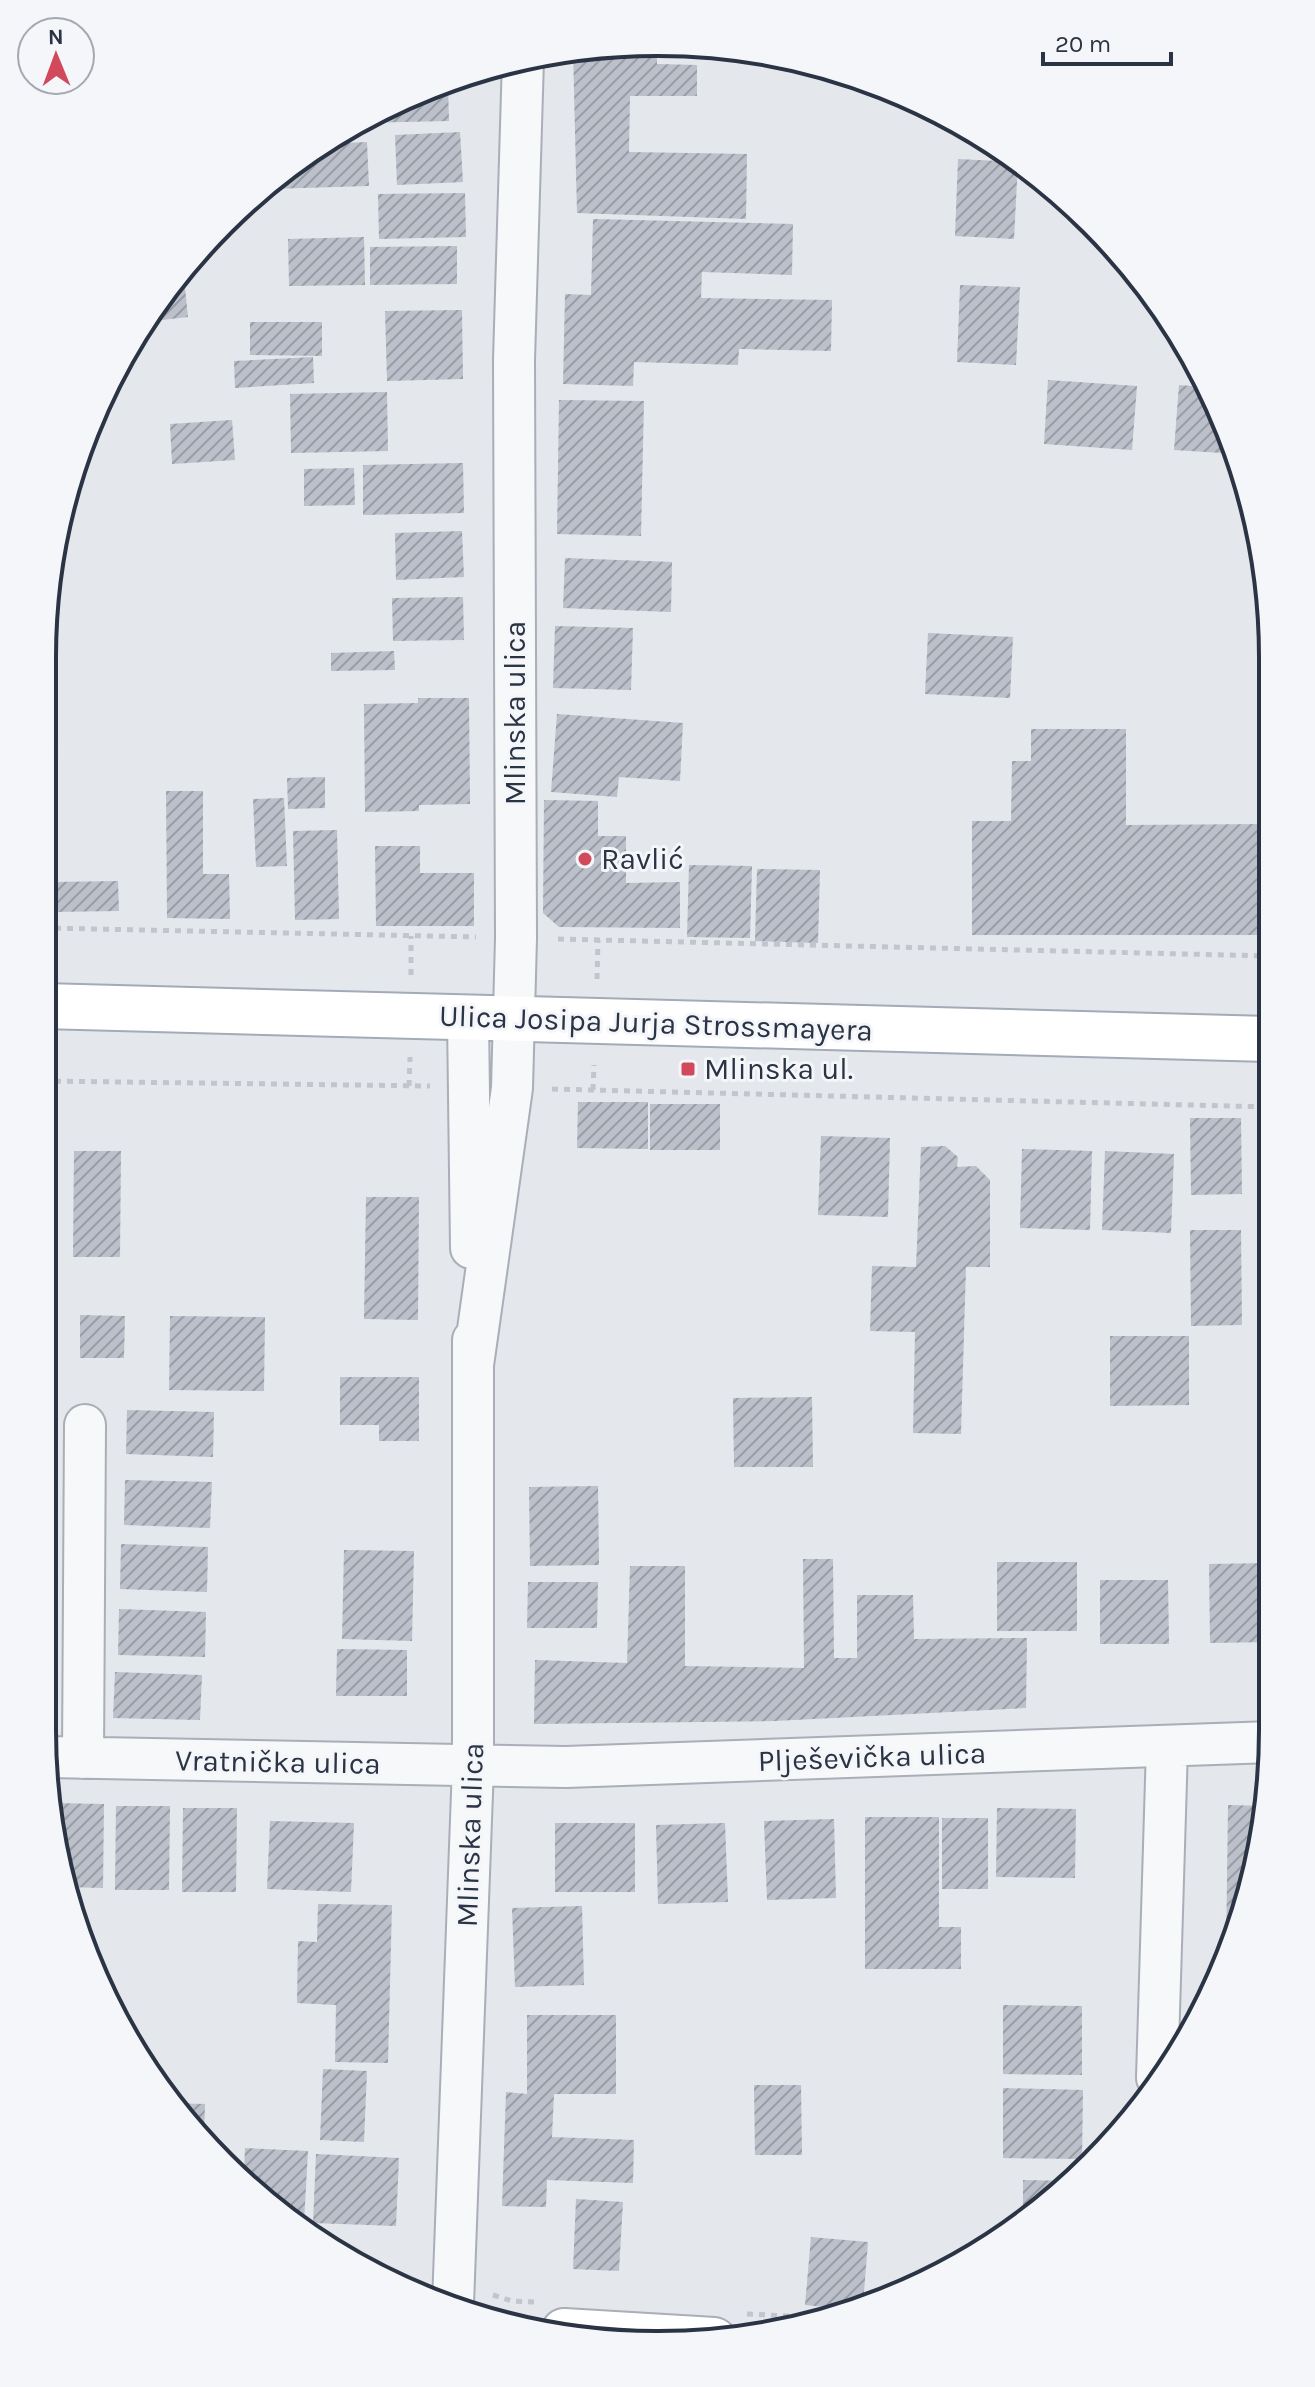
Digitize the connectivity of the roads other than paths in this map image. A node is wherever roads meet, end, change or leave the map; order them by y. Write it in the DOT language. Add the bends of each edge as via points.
graph roads {
  1 [pos="523,72"];
  2 [pos="56,1006"];
  3 [pos="468,1018"];
  4 [pos="515,1019"];
  5 [pos="1259,1039"];
  6 [pos="473,1365"];
  7 [pos="85,1425"];
  8 [pos="1259,1743"];
  9 [pos="1167,1747"];
  10 [pos="65,1757"];
  11 [pos="473,1766"];
  12 [pos="1157,2065"];
  13 [pos="453,2295"];
  1 -- 4 [label="street, Mlinska ulica" via="514,360"];
  2 -- 3 [label="main road, Ulica Josipa Jurja Strossmayera"];
  3 -- 4 [label="main road, Ulica Josipa Jurja Strossmayera"];
  3 -- 6 [label="street, Mlinska ulica"];
  4 -- 5 [label="main road, Ulica Josipa Jurja Strossmayera"];
  4 -- 6 [label="street, Mlinska ulica" via="512,1088"];
  6 -- 11 [label="street, Mlinska ulica"];
  7 -- 10 [label="street, Vratnička ulica"];
  8 -- 9 [label="street, Plješevička ulica"];
  9 -- 11 [label="street, Plješevička ulica"];
  9 -- 12 [label="street"];
  10 -- 11 [label="street, Vratnička ulica"];
  11 -- 13 [label="street, Mlinska ulica"];
}
